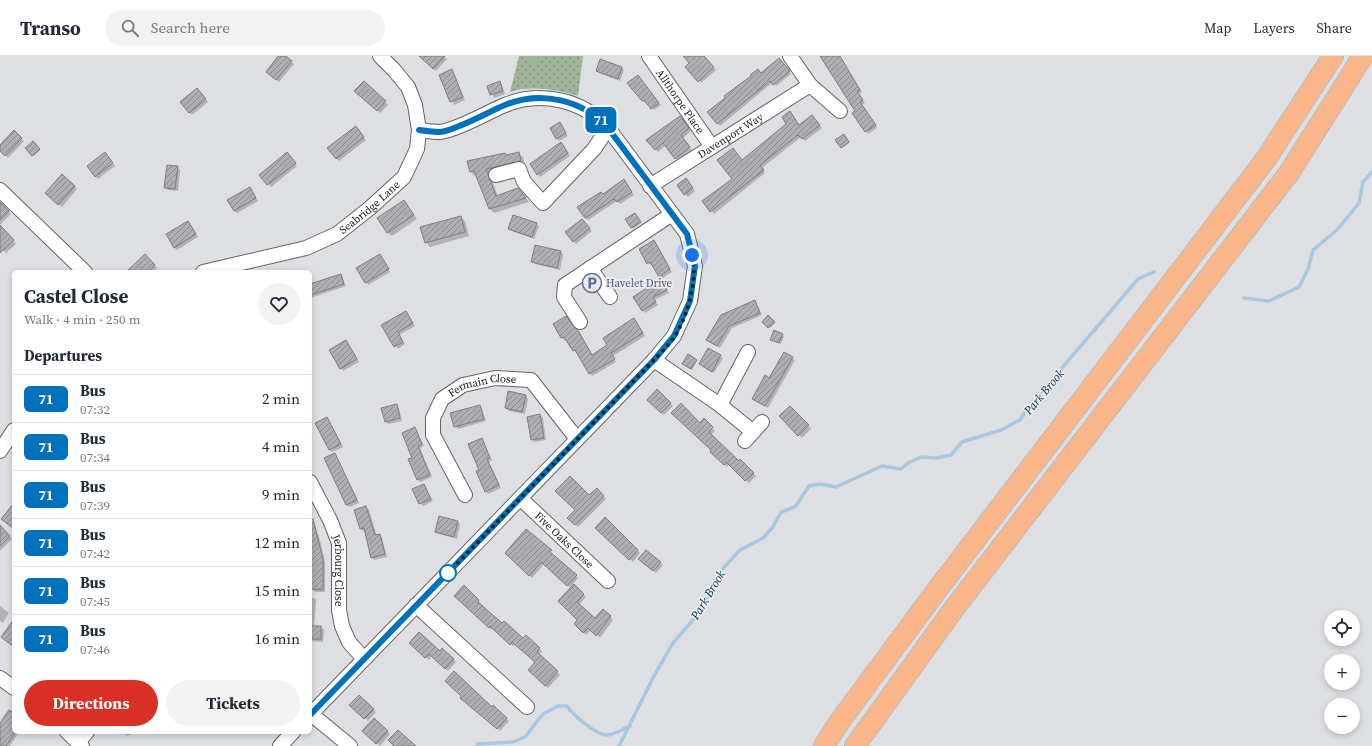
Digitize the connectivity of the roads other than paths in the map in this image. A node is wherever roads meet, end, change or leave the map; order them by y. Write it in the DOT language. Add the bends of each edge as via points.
graph roads {
  1 [pos="380,56"];
  2 [pos="649,56"];
  3 [pos="790,56"];
  4 [pos="1334,56"];
  5 [pos="1363,56"];
  6 [pos="810,84"];
  7 [pos="840,111"];
  8 [pos="608,128"];
  9 [pos="419,130"];
  10 [pos="712,147"];
  11 [pos="496,175"];
  12 [pos="650,186"];
  13 [pos="0,190"];
  14 [pos="672,214"];
  15 [pos="590,268"];
  16 [pos="83,270"];
  17 [pos="212,270"];
  18 [pos="610,297"];
  19 [pos="580,322"];
  20 [pos="748,352"];
  21 [pos="654,360"];
  22 [pos="720,405"];
  23 [pos="753,432"];
  24 [pos="12,433"];
  25 [pos="577,439"];
  26 [pos="0,451"];
  27 [pos="312,486"];
  28 [pos="465,495"];
  29 [pos="520,498"];
  30 [pos="608,581"];
  31 [pos="416,606"];
  32 [pos="364,659"];
  33 [pos="0,678"];
  34 [pos="12,687"];
  35 [pos="527,707"];
  36 [pos="312,712"];
  37 [pos="312,716"];
  38 [pos="71,734"];
  39 [pos="291,734"];
  40 [pos="82,740"];
  41 [pos="280,746"];
  42 [pos="350,746"];
  43 [pos="824,746"];
  44 [pos="854,746"];
  1 -- 9 [label="street, Seabridge Lane" via="408,87 415,105"];
  2 -- 10 [label="street, Allthorpe Place"];
  3 -- 6 [label="street"];
  4 -- 43 [label="highway" via="1266,159 934,594"];
  5 -- 44 [label="highway" via="1290,173 953,610"];
  6 -- 7 [label="street"];
  6 -- 10 [label="street, Davenport Way"];
  8 -- 9 [label="street" via="601,120 574,103 557,99 526,99 506,104 441,132"];
  8 -- 11 [label="street" via="594,149 543,203 524,182 519,169"];
  8 -- 12 [label="street"];
  9 -- 17 [label="street, Seabridge Lane" via="417,148 404,177 337,234 306,248"];
  10 -- 12 [label="street, Davenport Way"];
  12 -- 14 [label="street"];
  13 -- 16 [label="street"];
  14 -- 15 [label="street"];
  14 -- 21 [label="street" via="687,234 695,266 687,308 674,336"];
  15 -- 18 [label="street"];
  15 -- 19 [label="street" via="565,285 564,297"];
  20 -- 22 [label="street"];
  21 -- 22 [label="street"];
  21 -- 25 [label="street"];
  22 -- 23 [label="street"];
  24 -- 26 [label="street"];
  25 -- 28 [label="street, Fermain Close" via="531,380 495,378 463,385 442,399 433,418 433,435"];
  25 -- 29 [label="street"];
  27 -- 32 [label="street, Jerbourg Close" via="339,543 338,610 342,626 349,642"];
  29 -- 30 [label="street, Five Oaks Close"];
  29 -- 31 [label="street"];
  31 -- 32 [label="street"];
  31 -- 35 [label="street"];
  32 -- 36 [label="street"];
  33 -- 34 [label="street"];
  37 -- 42 [label="street"];
  38 -- 40 [label="street"];
  39 -- 41 [label="street"];
}
